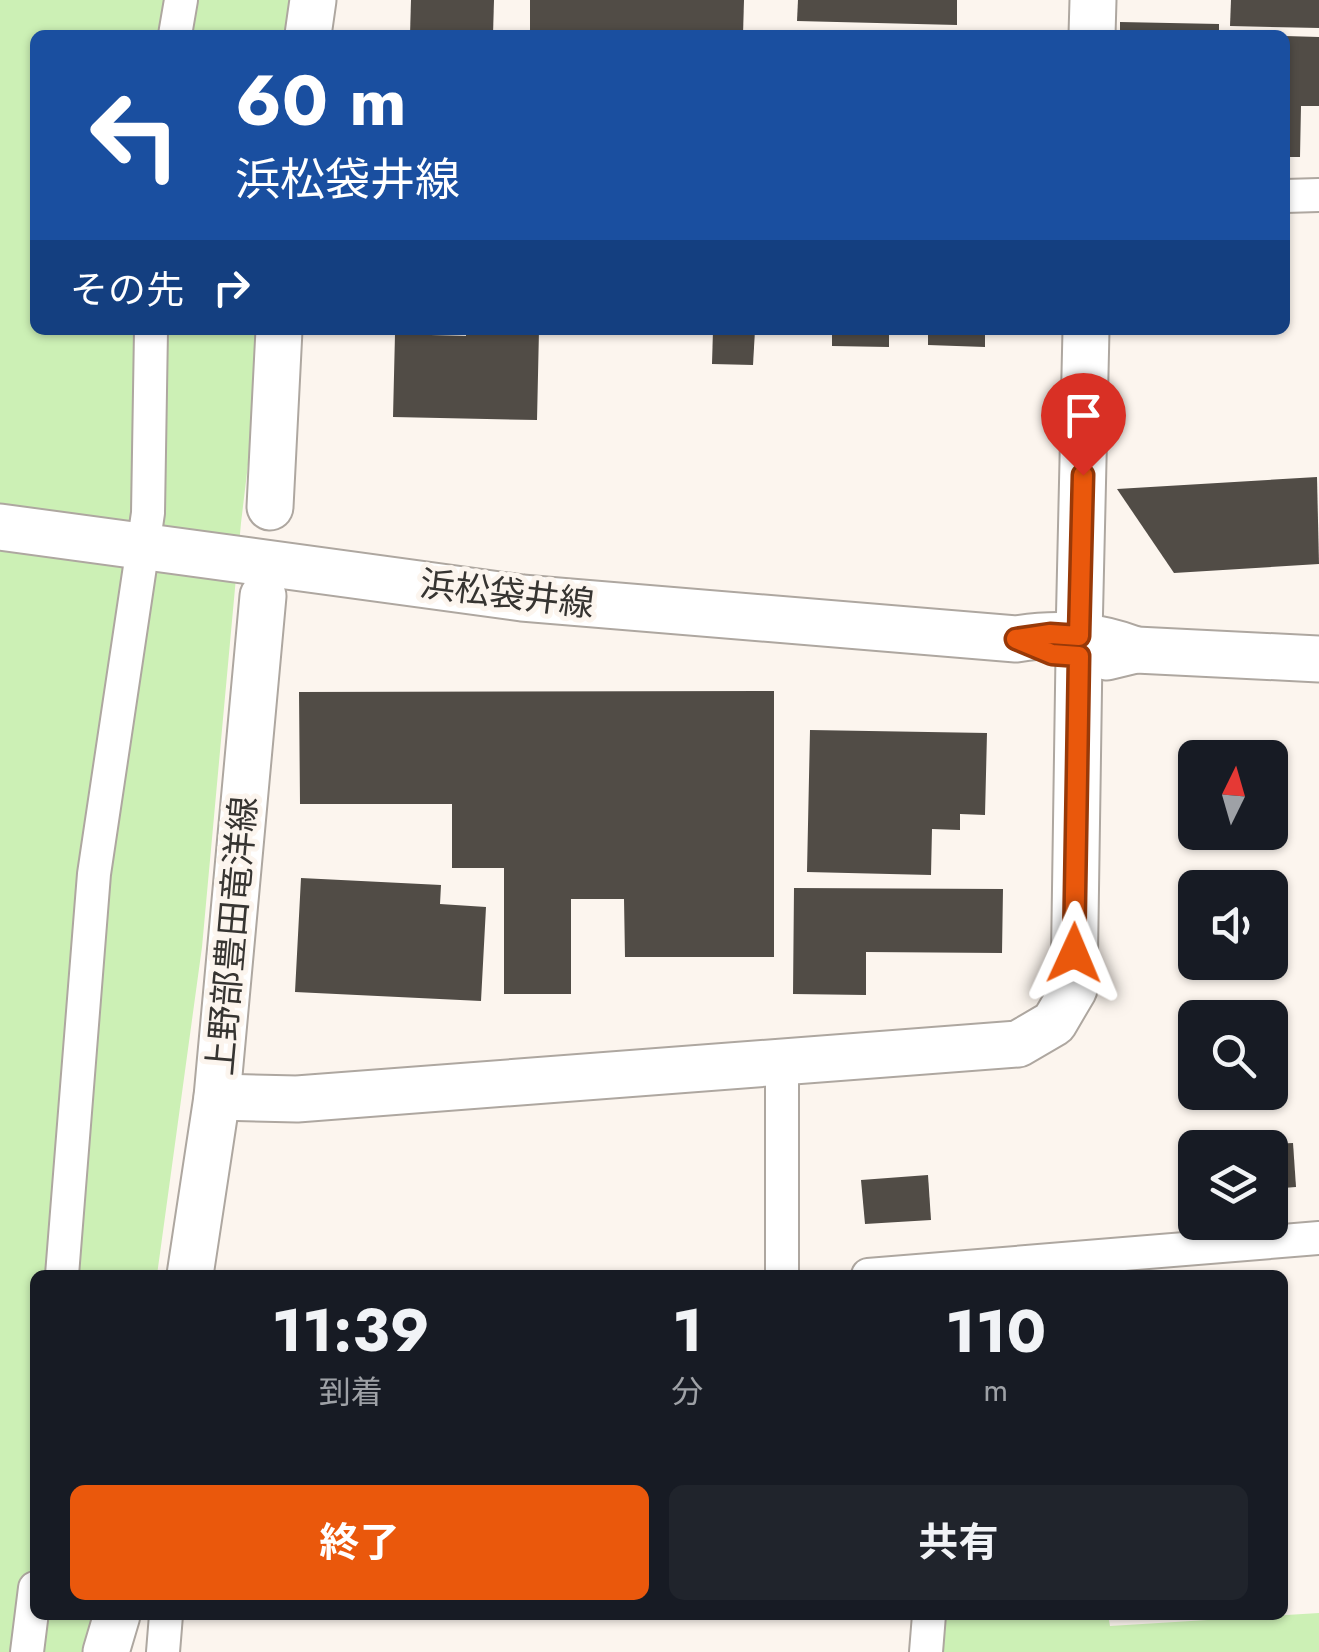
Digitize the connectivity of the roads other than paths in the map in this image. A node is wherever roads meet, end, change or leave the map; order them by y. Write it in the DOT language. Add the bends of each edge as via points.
graph roads {
  1 [pos="181,0"];
  2 [pos="313,0"];
  3 [pos="1093,0"];
  4 [pos="177,30"];
  5 [pos="309,30"];
  6 [pos="1092,30"];
  7 [pos="1290,196"];
  8 [pos="1319,196"];
  9 [pos="150,335"];
  10 [pos="279,335"];
  11 [pos="1086,335"];
  12 [pos="270,507"];
  13 [pos="0,527"];
  14 [pos="144,545"];
  15 [pos="263,596"];
  16 [pos="1079,646"];
  17 [pos="1319,659"];
  18 [pos="782,1064"];
  19 [pos="217,1097"];
  20 [pos="1319,1238"];
  21 [pos="62,1270"];
  22 [pos="191,1270"];
  23 [pos="782,1270"];
  24 [pos="1002,1270"];
  25 [pos="30,1620"];
  26 [pos="115,1620"];
  27 [pos="166,1620"];
  28 [pos="929,1620"];
  29 [pos="26,1652"];
  30 [pos="106,1652"];
  31 [pos="163,1652"];
  32 [pos="926,1652"];
  1 -- 4 [label="street"];
  2 -- 5 [label="main road"];
  3 -- 6 [label="main road"];
  7 -- 8 [label="street"];
  9 -- 14 [label="street"];
  10 -- 12 [label="main road"];
  11 -- 16 [label="main road"];
  13 -- 14 [label="main road, 浜松袋井線"];
  14 -- 16 [label="main road, 浜松袋井線" via="522,598 1016,639 1050,634"];
  14 -- 21 [label="street" via="94,874"];
  15 -- 19 [label="main road, 上野部豊田竜洋線"];
  16 -- 17 [label="main road, 浜松袋井線" via="1104,638 1136,650"];
  16 -- 18 [label="main road" via="1074,988 1054,1023 1018,1044"];
  18 -- 19 [label="main road" via="296,1098"];
  18 -- 23 [label="street"];
  19 -- 22 [label="main road, 上野部豊田竜洋線"];
  20 -- 24 [label="street"];
  25 -- 29 [label="street"];
  26 -- 30 [label="main road"];
  27 -- 31 [label="street"];
  28 -- 32 [label="street"];
}
